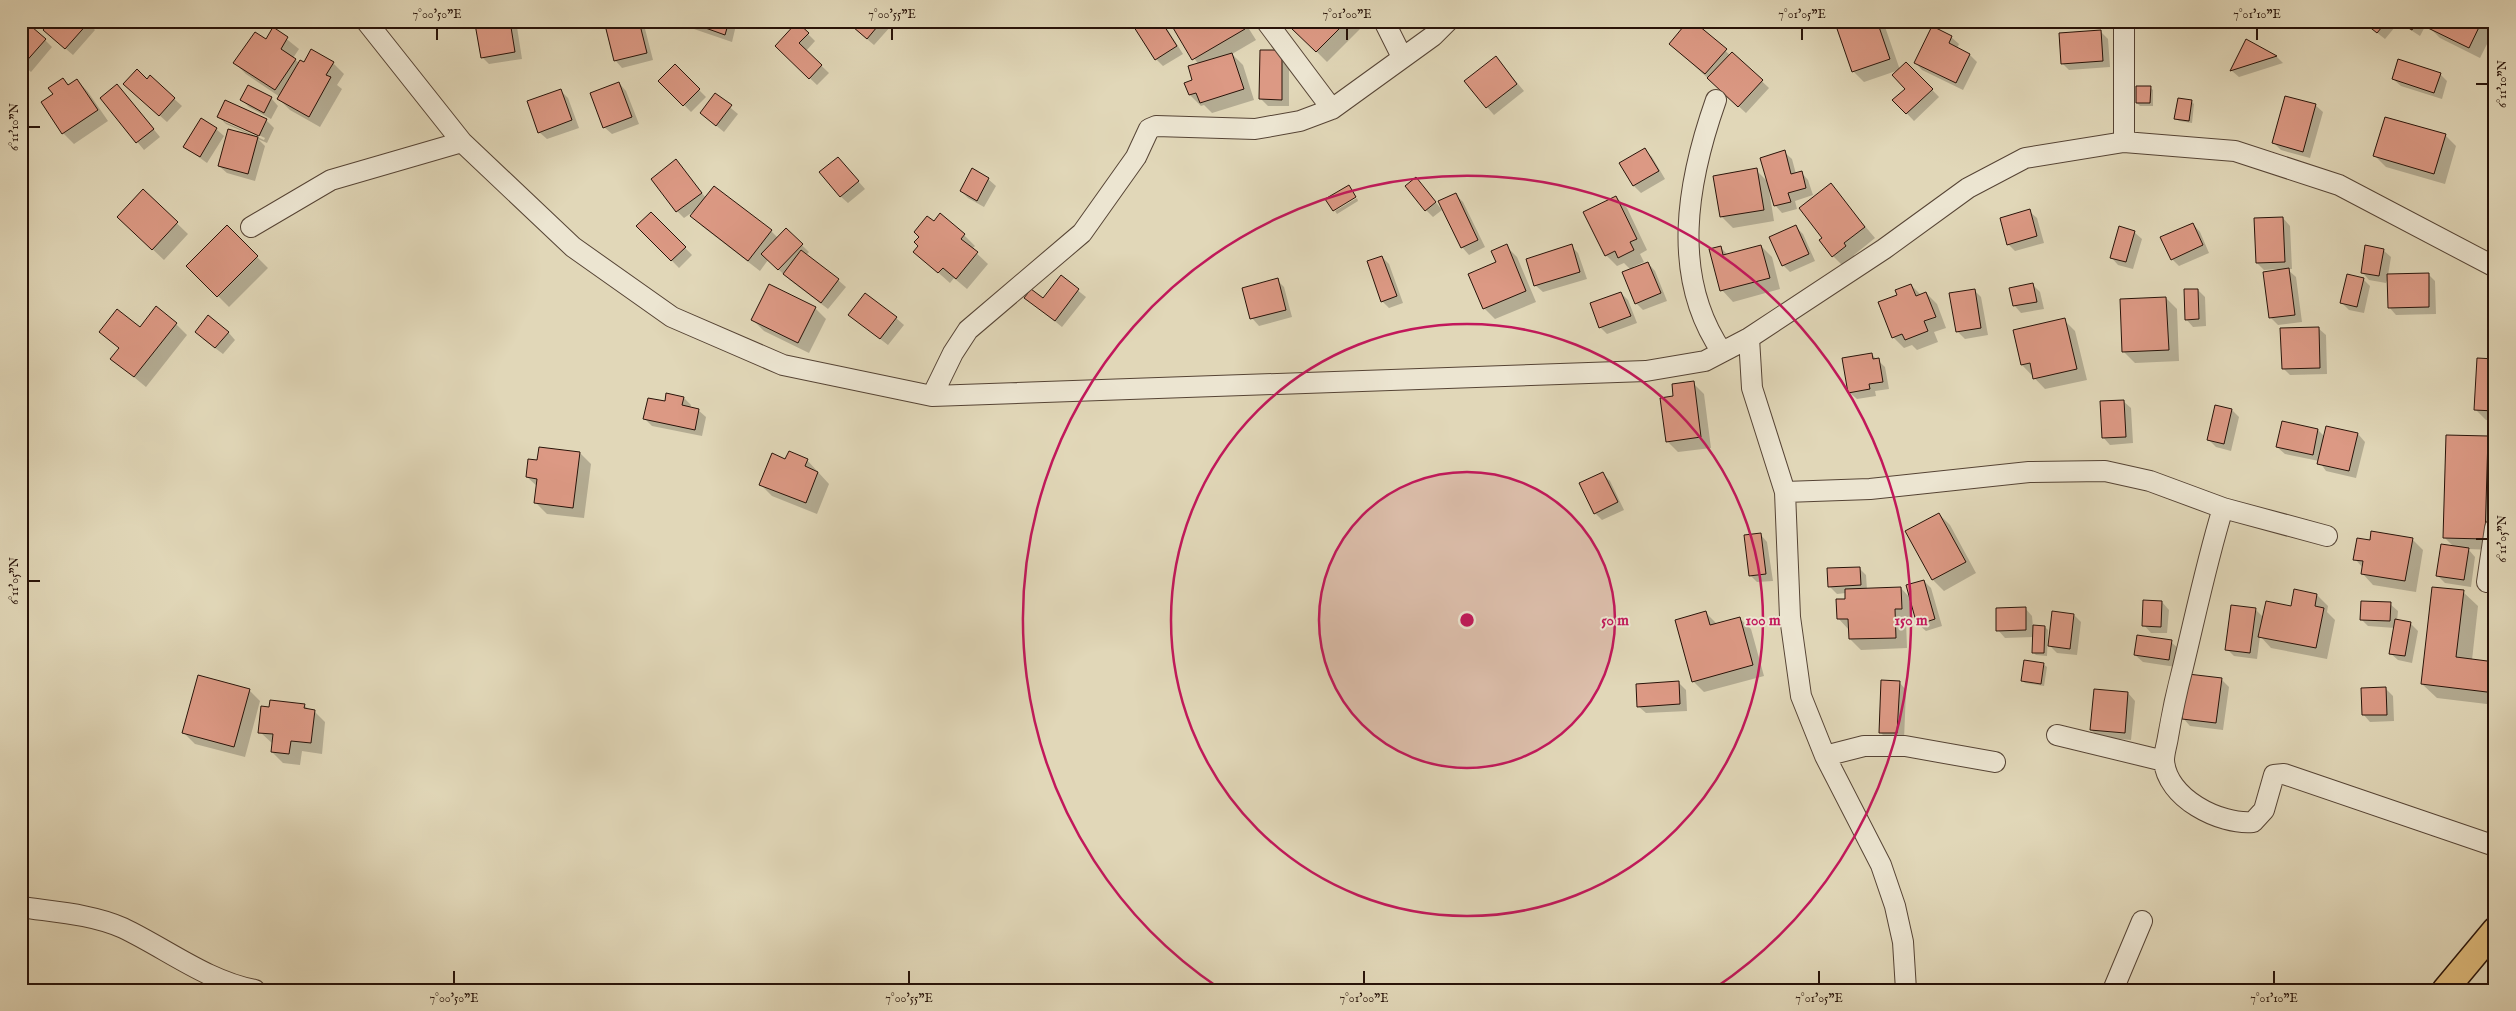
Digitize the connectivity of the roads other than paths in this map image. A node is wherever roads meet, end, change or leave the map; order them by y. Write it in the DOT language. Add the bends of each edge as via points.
graph roads {
  1 [pos="366,21"];
  2 [pos="1266,21"];
  3 [pos="1384,21"];
  4 [pos="1448,21"];
  5 [pos="2124,21"];
  6 [pos="1402,57"];
  7 [pos="1716,100"];
  8 [pos="1332,109"];
  9 [pos="462,142"];
  10 [pos="2124,142"];
  11 [pos="251,227"];
  12 [pos="2495,267"];
  13 [pos="1749,338"];
  14 [pos="1722,352"];
  15 [pos="932,396"];
  16 [pos="1784,492"];
  17 [pos="2223,508"];
  18 [pos="2495,528"];
  19 [pos="2328,536"];
  20 [pos="2487,582"];
  21 [pos="2057,735"];
  22 [pos="1825,756"];
  23 [pos="2164,761"];
  24 [pos="1995,762"];
  25 [pos="2495,846"];
  26 [pos="21,906"];
  27 [pos="2142,921"];
  28 [pos="2495,930"];
  29 [pos="255,990"];
  30 [pos="1906,990"];
  31 [pos="2113,990"];
  32 [pos="2446,990"];
  1 -- 9 [label="street"];
  2 -- 8 [label="street"];
  3 -- 6 [label="street"];
  4 -- 6 [label="street" via="1433,36"];
  5 -- 10 [label="street"];
  6 -- 8 [label="street"];
  7 -- 14 [label="street" via="1691,185 1689,250 1700,310 1708,332"];
  8 -- 15 [label="street" via="1300,121 1255,129 1156,126 1149,129 1136,157 1082,233 968,330"];
  9 -- 11 [label="street" via="332,180"];
  9 -- 15 [label="street" via="573,247 672,317 783,365"];
  10 -- 12 [label="street" via="2235,151 2339,185"];
  10 -- 13 [label="street" via="2025,158 1968,188 1884,249"];
  13 -- 14 [label="street"];
  13 -- 16 [label="street" via="1752,388"];
  14 -- 15 [label="street" via="1705,362 1646,371"];
  16 -- 17 [label="street" via="1870,490 2029,472 2105,471 2150,481"];
  16 -- 22 [label="street" via="1795,665 1801,696"];
  17 -- 19 [label="street"];
  17 -- 23 [label="street" via="2204,570"];
  18 -- 20 [label="street"];
  21 -- 23 [label="street"];
  22 -- 24 [label="street" via="1864,746 1905,746"];
  22 -- 30 [label="street" via="1881,865 1903,942"];
  23 -- 25 [label="street" via="2172,782 2187,801 2220,818 2252,822 2264,810 2274,775 2284,774"];
  26 -- 29 [label="street" via="74,915 121,928 232,986"];
  27 -- 31 [label="street"];
  28 -- 32 [label="main road"];
}
